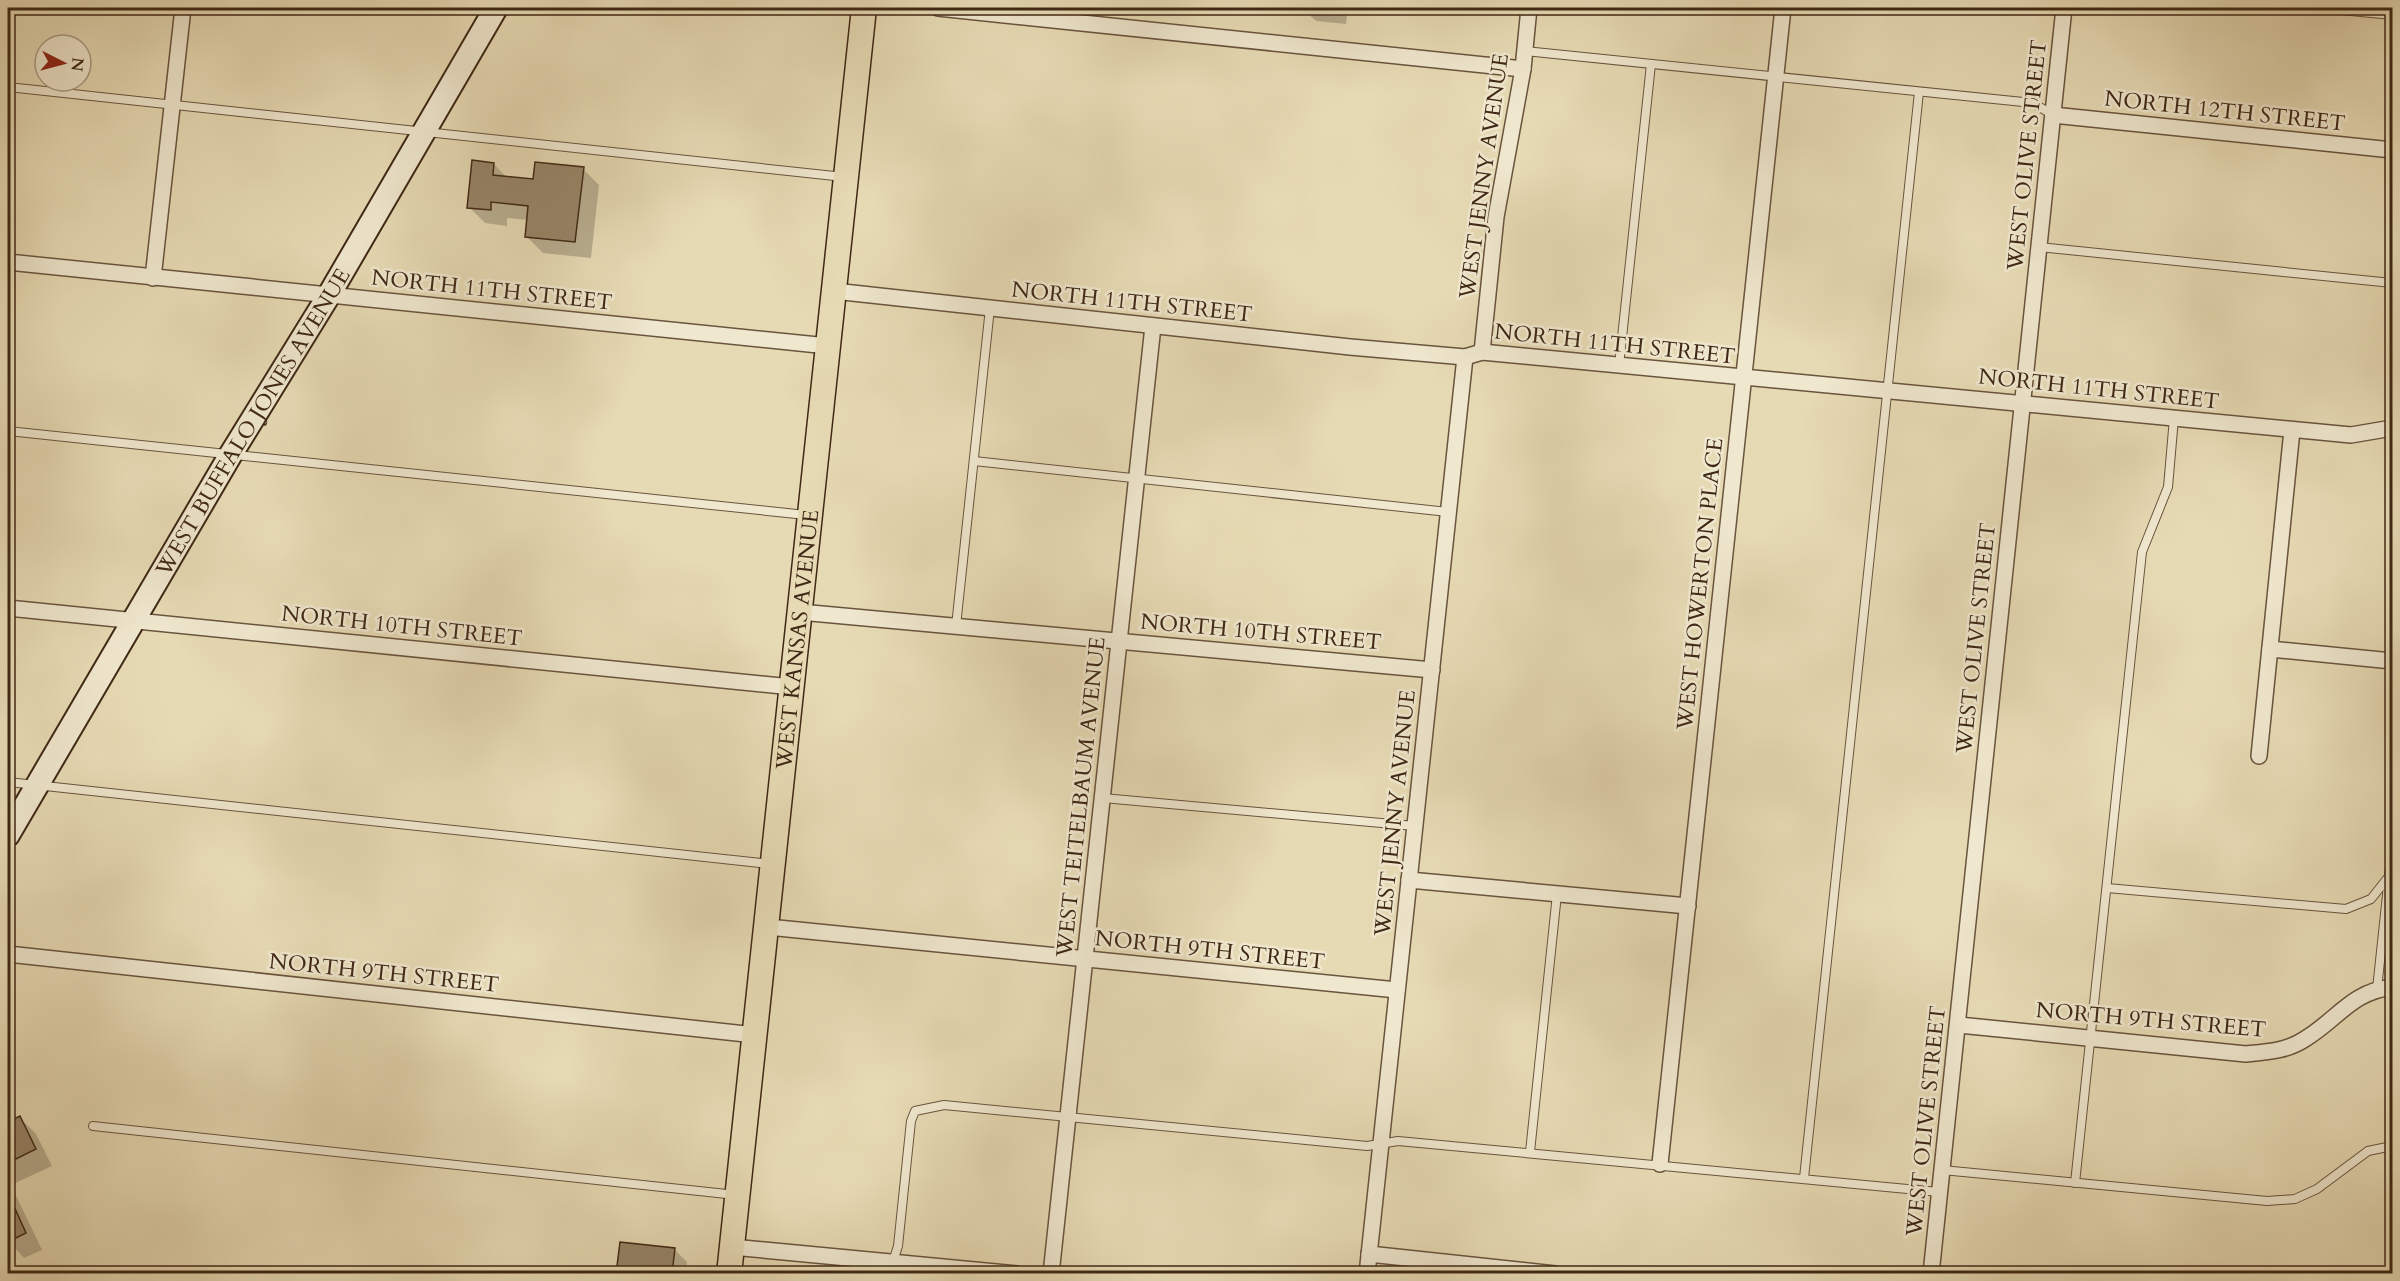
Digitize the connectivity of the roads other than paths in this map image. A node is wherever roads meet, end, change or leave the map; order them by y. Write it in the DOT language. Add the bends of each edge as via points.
graph roads {
  1 [pos="183,8"];
  2 [pos="495,8"];
  3 [pos="864,8"];
  4 [pos="938,8"];
  5 [pos="1529,8"];
  6 [pos="1783,8"];
  7 [pos="2064,8"];
  8 [pos="2320,8"];
  9 [pos="2392,15"];
  10 [pos="1525,51"];
  11 [pos="1651,64"];
  12 [pos="1523,69"];
  13 [pos="1776,77"];
  14 [pos="8,87"];
  15 [pos="1919,92"];
  16 [pos="172,105"];
  17 [pos="2053,115"];
  18 [pos="423,132"];
  19 [pos="2392,150"];
  20 [pos="846,178"];
  21 [pos="2039,247"];
  22 [pos="8,262"];
  23 [pos="153,278"];
  24 [pos="2392,283"];
  25 [pos="834,291"];
  26 [pos="329,295"];
  27 [pos="990,309"];
  28 [pos="1153,326"];
  29 [pos="828,346"];
  30 [pos="1482,352"];
  31 [pos="1465,357"];
  32 [pos="1619,366"];
  33 [pos="1743,378"];
  34 [pos="1888,391"];
  35 [pos="2022,403"];
  36 [pos="2174,418"];
  37 [pos="2392,428"];
  38 [pos="2292,430"];
  39 [pos="8,431"];
  40 [pos="231,454"];
  41 [pos="974,461"];
  42 [pos="1137,478"];
  43 [pos="1448,512"];
  44 [pos="809,515"];
  45 [pos="8,608"];
  46 [pos="800,612"];
  47 [pos="134,620"];
  48 [pos="956,626"];
  49 [pos="1120,640"];
  50 [pos="2270,649"];
  51 [pos="2392,661"];
  52 [pos="1431,670"];
  53 [pos="792,687"];
  54 [pos="2259,756"];
  55 [pos="8,782"];
  56 [pos="37,786"];
  57 [pos="1103,798"];
  58 [pos="1415,826"];
  59 [pos="8,835"];
  60 [pos="2392,848"];
  61 [pos="774,864"];
  62 [pos="2390,875"];
  63 [pos="1409,880"];
  64 [pos="2107,888"];
  65 [pos="1557,893"];
  66 [pos="1688,906"];
  67 [pos="768,927"];
  68 [pos="8,954"];
  69 [pos="1085,959"];
  70 [pos="2385,988"];
  71 [pos="1397,990"];
  72 [pos="1959,1024"];
  73 [pos="755,1035"];
  74 [pos="2090,1038"];
  75 [pos="1068,1118"];
  76 [pos="93,1126"];
  77 [pos="1381,1143"];
  78 [pos="2392,1146"];
  79 [pos="1530,1152"];
  80 [pos="1660,1164"];
  81 [pos="1942,1170"];
  82 [pos="1804,1178"];
  83 [pos="2075,1183"];
  84 [pos="1940,1192"];
  85 [pos="737,1196"];
  86 [pos="732,1246"];
  87 [pos="1369,1254"];
  88 [pos="890,1268"];
  89 [pos="729,1274"];
  90 [pos="1017,1274"];
  91 [pos="1051,1274"];
  92 [pos="1367,1274"];
  93 [pos="1555,1274"];
  94 [pos="1931,1274"];
  1 -- 16 [label="street"];
  2 -- 18 [label="main road, WEST BUFFALO JONES AVENUE"];
  3 -- 20 [label="main road, WEST KANSAS AVENUE"];
  4 -- 12 [label="street"];
  5 -- 10 [label="street, WEST JENNY AVENUE"];
  6 -- 13 [label="street, WEST HOWERTON PLACE"];
  7 -- 17 [label="street, WEST OLIVE STREET"];
  8 -- 9 [label="lane"];
  10 -- 11 [label="lane"];
  10 -- 12 [label="street, WEST JENNY AVENUE"];
  11 -- 13 [label="lane"];
  11 -- 32 [label="lane"];
  12 -- 30 [label="street, WEST JENNY AVENUE" via="1496,218"];
  13 -- 15 [label="lane"];
  13 -- 33 [label="street, WEST HOWERTON PLACE"];
  14 -- 16 [label="lane"];
  15 -- 17 [label="lane" via="2033,103"];
  15 -- 34 [label="lane"];
  16 -- 18 [label="lane"];
  16 -- 23 [label="street"];
  17 -- 19 [label="street, NORTH 12TH STREET"];
  17 -- 21 [label="street, WEST OLIVE STREET"];
  18 -- 20 [label="lane"];
  18 -- 26 [label="main road, WEST BUFFALO JONES AVENUE"];
  20 -- 25 [label="main road, WEST KANSAS AVENUE"];
  21 -- 24 [label="lane"];
  21 -- 35 [label="street, WEST OLIVE STREET"];
  22 -- 23 [label="street, NORTH 11TH STREET"];
  23 -- 26 [label="street, NORTH 11TH STREET"];
  25 -- 27 [label="street, NORTH 11TH STREET"];
  25 -- 29 [label="main road, WEST KANSAS AVENUE"];
  26 -- 29 [label="street, NORTH 11TH STREET"];
  26 -- 40 [label="main road, WEST BUFFALO JONES AVENUE"];
  27 -- 28 [label="street, NORTH 11TH STREET"];
  27 -- 41 [label="lane"];
  28 -- 31 [label="street, NORTH 11TH STREET"];
  28 -- 42 [label="street, WEST TEITELBAUM AVENUE"];
  29 -- 44 [label="main road, WEST KANSAS AVENUE"];
  30 -- 31 [label="street, NORTH 11TH STREET"];
  30 -- 32 [label="street, NORTH 11TH STREET"];
  31 -- 43 [label="street, WEST JENNY AVENUE"];
  32 -- 33 [label="street, NORTH 11TH STREET"];
  33 -- 34 [label="street, NORTH 11TH STREET"];
  33 -- 66 [label="street, WEST HOWERTON PLACE"];
  34 -- 35 [label="street, NORTH 11TH STREET"];
  34 -- 82 [label="lane"];
  35 -- 36 [label="street, NORTH 11TH STREET"];
  35 -- 72 [label="street, WEST OLIVE STREET"];
  36 -- 38 [label="street, NORTH 11TH STREET"];
  36 -- 64 [label="lane" via="2168,487 2142,552"];
  37 -- 38 [label="street, NORTH 11TH STREET" via="2351,435"];
  38 -- 50 [label="street"];
  39 -- 40 [label="lane"];
  40 -- 44 [label="lane"];
  40 -- 47 [label="main road, WEST BUFFALO JONES AVENUE"];
  41 -- 42 [label="lane"];
  41 -- 48 [label="lane"];
  42 -- 43 [label="lane"];
  42 -- 49 [label="street, WEST TEITELBAUM AVENUE"];
  43 -- 52 [label="street, WEST JENNY AVENUE"];
  44 -- 46 [label="main road, WEST KANSAS AVENUE"];
  45 -- 47 [label="street, NORTH 10TH STREET"];
  46 -- 48 [label="street, NORTH 10TH STREET"];
  46 -- 53 [label="main road, WEST KANSAS AVENUE"];
  47 -- 53 [label="street, NORTH 10TH STREET"];
  47 -- 56 [label="main road, WEST BUFFALO JONES AVENUE"];
  48 -- 49 [label="street, NORTH 10TH STREET"];
  49 -- 52 [label="street, NORTH 10TH STREET"];
  49 -- 57 [label="street, WEST TEITELBAUM AVENUE"];
  50 -- 51 [label="street"];
  50 -- 54 [label="street"];
  52 -- 58 [label="street, WEST JENNY AVENUE"];
  53 -- 61 [label="main road, WEST KANSAS AVENUE"];
  55 -- 56 [label="lane"];
  56 -- 59 [label="main road, WEST BUFFALO JONES AVENUE"];
  56 -- 61 [label="lane"];
  57 -- 58 [label="lane"];
  57 -- 69 [label="street, WEST TEITELBAUM AVENUE"];
  58 -- 63 [label="street, WEST JENNY AVENUE"];
  60 -- 62 [label="lane"];
  61 -- 67 [label="main road, WEST KANSAS AVENUE"];
  62 -- 64 [label="lane" via="2371,899 2346,909"];
  62 -- 70 [label="lane"];
  63 -- 65 [label="street"];
  63 -- 71 [label="street, WEST JENNY AVENUE"];
  64 -- 74 [label="lane"];
  65 -- 66 [label="street"];
  65 -- 79 [label="lane"];
  66 -- 80 [label="street, WEST HOWERTON PLACE"];
  67 -- 69 [label="street, NORTH 9TH STREET"];
  67 -- 73 [label="main road, WEST KANSAS AVENUE"];
  68 -- 73 [label="street, NORTH 9TH STREET"];
  69 -- 71 [label="street, NORTH 9TH STREET"];
  69 -- 75 [label="street, WEST TEITELBAUM AVENUE"];
  70 -- 74 [label="street, NORTH 9TH STREET" via="2360,996 2305,1040 2281,1050 2247,1053"];
  71 -- 77 [label="street, WEST JENNY AVENUE"];
  72 -- 74 [label="street, NORTH 9TH STREET"];
  72 -- 81 [label="street, WEST OLIVE STREET"];
  73 -- 85 [label="main road, WEST KANSAS AVENUE"];
  74 -- 83 [label="lane"];
  75 -- 77 [label="lane" via="1367,1146"];
  75 -- 88 [label="lane" via="944,1105 915,1111 897,1246"];
  75 -- 91 [label="street, WEST TEITELBAUM AVENUE"];
  76 -- 85 [label="lane"];
  77 -- 79 [label="lane" via="1398,1141"];
  77 -- 87 [label="street, WEST JENNY AVENUE"];
  78 -- 83 [label="lane" via="2368,1151 2318,1189 2295,1199 2267,1201"];
  79 -- 80 [label="lane"];
  80 -- 82 [label="lane"];
  81 -- 83 [label="lane"];
  81 -- 84 [label="street, WEST OLIVE STREET"];
  82 -- 84 [label="lane"];
  84 -- 94 [label="street, WEST OLIVE STREET"];
  85 -- 86 [label="main road, WEST KANSAS AVENUE"];
  86 -- 88 [label="street"];
  86 -- 89 [label="main road, WEST KANSAS AVENUE"];
  87 -- 92 [label="street, WEST JENNY AVENUE"];
  87 -- 93 [label="street"];
  88 -- 90 [label="street"];
}
